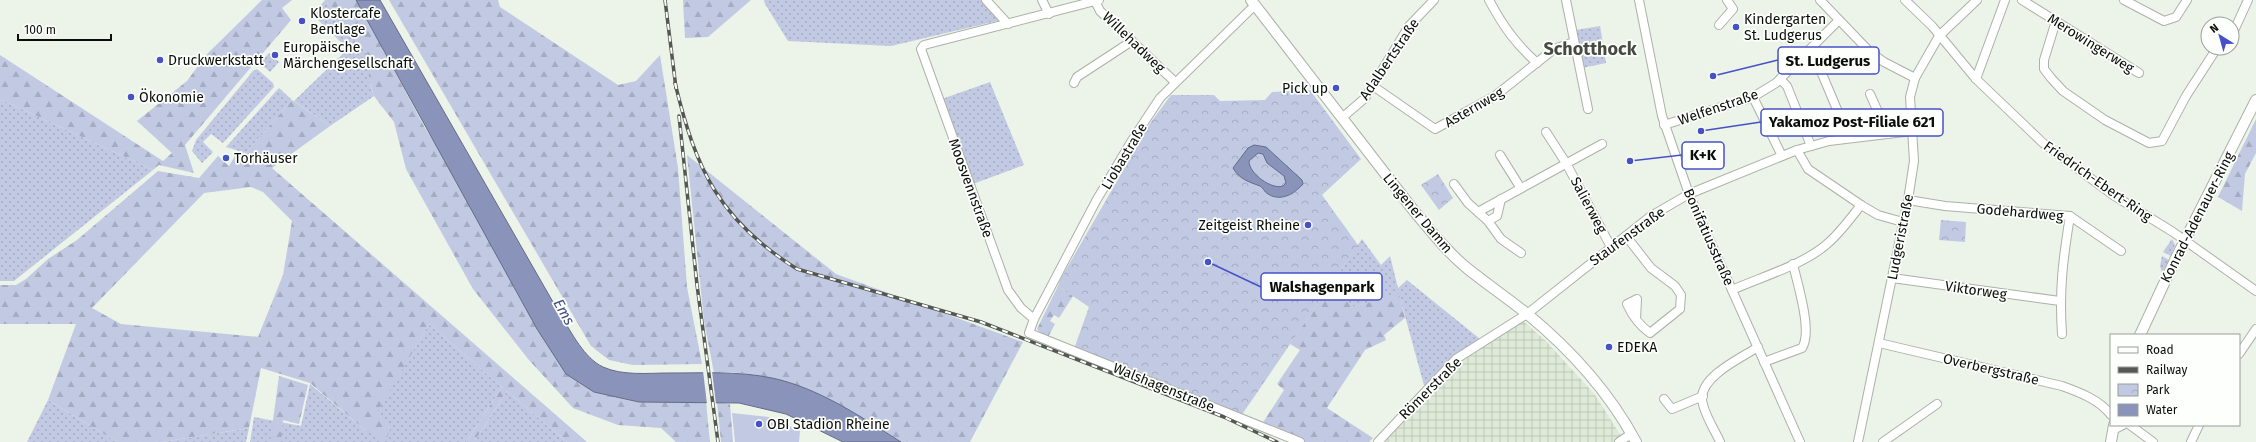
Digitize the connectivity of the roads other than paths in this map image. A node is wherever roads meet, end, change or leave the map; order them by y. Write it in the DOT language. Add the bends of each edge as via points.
graph roads {
  1 [pos="986,0"];
  2 [pos="1042,0"];
  3 [pos="1434,0"];
  4 [pos="1489,0"];
  5 [pos="1566,0"];
  6 [pos="1639,0"];
  7 [pos="1727,0"];
  8 [pos="1820,0"];
  9 [pos="1905,0"];
  10 [pos="1977,0"];
  11 [pos="2005,0"];
  12 [pos="2022,0"];
  13 [pos="2124,0"];
  14 [pos="2187,0"];
  15 [pos="2248,0"];
  16 [pos="1097,1"];
  17 [pos="1253,2"];
  18 [pos="1049,14"];
  19 [pos="2240,18"];
  20 [pos="1839,20"];
  21 [pos="2056,21"];
  22 [pos="1008,24"];
  23 [pos="1719,25"];
  24 [pos="1939,36"];
  25 [pos="1132,41"];
  26 [pos="1574,42"];
  27 [pos="1803,56"];
  28 [pos="2212,56"];
  29 [pos="1537,63"];
  30 [pos="2139,74"];
  31 [pos="1915,78"];
  32 [pos="1780,79"];
  33 [pos="1976,79"];
  34 [pos="1175,82"];
  35 [pos="1074,83"];
  36 [pos="1372,86"];
  37 [pos="1870,94"];
  38 [pos="1753,97"];
  39 [pos="2256,100"];
  40 [pos="1588,109"];
  41 [pos="1343,117"];
  42 [pos="1664,125"];
  43 [pos="1912,131"];
  44 [pos="1546,132"];
  45 [pos="1888,134"];
  46 [pos="1849,138"];
  47 [pos="1602,144"];
  48 [pos="1811,146"];
  49 [pos="1797,150"];
  50 [pos="1500,155"];
  51 [pos="1782,156"];
  52 [pos="1566,163"];
  53 [pos="1454,184"];
  54 [pos="1520,187"];
  55 [pos="1689,194"];
  56 [pos="1501,199"];
  57 [pos="1908,200"];
  58 [pos="1861,205"];
  59 [pos="1478,212"];
  60 [pos="2070,216"];
  61 [pos="1488,221"];
  62 [pos="1903,222"];
  63 [pos="1626,236"];
  64 [pos="2185,241"];
  65 [pos="1611,247"];
  66 [pos="2121,251"];
  67 [pos="1521,253"];
  68 [pos="1793,264"];
  69 [pos="1892,278"];
  70 [pos="1732,290"];
  71 [pos="2256,291"];
  72 [pos="2060,301"];
  73 [pos="1527,314"];
  74 [pos="1034,319"];
  75 [pos="1636,319"];
  76 [pos="2256,329"];
  77 [pos="1029,333"];
  78 [pos="2062,334"];
  79 [pos="2140,334"];
  80 [pos="1879,343"];
  81 [pos="1758,347"];
  82 [pos="2240,353"];
  83 [pos="1764,362"];
  84 [pos="1703,396"];
  85 [pos="1664,398"];
  86 [pos="1937,404"];
  87 [pos="2101,404"];
  88 [pos="2110,404"];
  89 [pos="2110,414"];
  90 [pos="2131,426"];
  91 [pos="2199,426"];
  92 [pos="2114,428"];
  93 [pos="1634,438"];
  94 [pos="1300,442"];
  95 [pos="1378,442"];
  96 [pos="1619,442"];
  97 [pos="1720,442"];
  98 [pos="1800,442"];
  99 [pos="1858,442"];
  100 [pos="1883,442"];
  101 [pos="2110,442"];
  102 [pos="2153,442"];
  103 [pos="2191,442"];
  1 -- 22 [label="street"];
  2 -- 18 [label="street"];
  3 -- 36 [label="street, Adalbertstraße" via="1409,26"];
  4 -- 29 [label="street" via="1506,30"];
  5 -- 26 [label="street"];
  6 -- 42 [label="street, Bonifatiusstraße"];
  7 -- 23 [label="street" via="1733,9"];
  8 -- 20 [label="street"];
  9 -- 24 [label="street, Friedrich-Ebert-Ring"];
  10 -- 24 [label="street, Ludgeristraße"];
  11 -- 33 [label="street"];
  12 -- 21 [label="street, Merowingerweg"];
  13 -- 14 [label="street" via="2164,21 2176,17"];
  15 -- 19 [label="street"];
  16 -- 18 [label="street"];
  16 -- 25 [label="street, Willehadweg" via="1100,11"];
  17 -- 34 [label="street, Liobastraße"];
  17 -- 41 [label="main road, Lingener Damm"];
  18 -- 22 [label="street"];
  20 -- 27 [label="street, Welfenstraße"];
  20 -- 31 [label="street" via="1869,52"];
  21 -- 28 [label="street" via="2044,60 2044,69 2063,91 2105,120 2149,143 2162,141 2186,96"];
  21 -- 30 [label="street, Merowingerweg"];
  22 -- 74 [label="street, Moosvennstraße" via="924,45 921,49 1008,290 1021,308"];
  24 -- 31 [label="street, Ludgeristraße"];
  24 -- 33 [label="street, Friedrich-Ebert-Ring"];
  25 -- 34 [label="street, Willehadweg"];
  25 -- 35 [label="street" via="1077,77"];
  26 -- 29 [label="street, Asternweg" via="1554,49"];
  26 -- 40 [label="street"];
  27 -- 32 [label="street, Welfenstraße"];
  27 -- 46 [label="street" via="1820,69"];
  29 -- 36 [label="street, Asternweg" via="1495,96 1435,129"];
  31 -- 43 [label="street, Ludgeristraße" via="1910,97"];
  32 -- 38 [label="street, Welfenstraße"];
  32 -- 48 [label="street" via="1787,86"];
  33 -- 64 [label="street, Friedrich-Ebert-Ring" via="2026,128 2077,169"];
  34 -- 74 [label="street, Liobastraße" via="1160,98 1131,142 1096,201"];
  36 -- 41 [label="street, Adalbertstraße" via="1356,107"];
  37 -- 45 [label="street"];
  38 -- 42 [label="street, Welfenstraße"];
  38 -- 51 [label="street"];
  39 -- 64 [label="main road, Konrad-Adenauer-Ring"];
  41 -- 73 [label="main road, Lingener Damm" via="1441,244 1468,269"];
  42 -- 55 [label="street, Bonifatiusstraße"];
  43 -- 45 [label="street, Staufenstraße"];
  43 -- 57 [label="street, Ludgeristraße" via="1914,161"];
  44 -- 52 [label="street, Salierweg"];
  45 -- 46 [label="street, Staufenstraße"];
  46 -- 48 [label="street, Staufenstraße"];
  47 -- 52 [label="street, Salierweg"];
  48 -- 49 [label="street, Staufenstraße"];
  49 -- 51 [label="street, Staufenstraße"];
  49 -- 58 [label="street" via="1808,169"];
  50 -- 54 [label="street"];
  51 -- 55 [label="street, Staufenstraße"];
  52 -- 54 [label="street, Salierweg"];
  52 -- 65 [label="street, Salierweg"];
  53 -- 59 [label="street"];
  54 -- 56 [label="street, Salierweg"];
  55 -- 63 [label="street, Staufenstraße" via="1651,216"];
  55 -- 70 [label="street, Bonifatiusstraße"];
  56 -- 59 [label="street, Salierweg"];
  56 -- 61 [label="street" via="1497,216"];
  57 -- 60 [label="street, Godehardweg"];
  57 -- 62 [label="street, Ludgeristraße"];
  58 -- 62 [label="street"];
  58 -- 68 [label="street" via="1825,246"];
  59 -- 61 [label="street"];
  60 -- 66 [label="street, Godehardweg"];
  60 -- 72 [label="street" via="2061,268"];
  61 -- 67 [label="street" via="1501,239"];
  62 -- 69 [label="street, Ludgeristraße"];
  63 -- 65 [label="street, Staufenstraße"];
  63 -- 75 [label="street" via="1651,268 1675,286 1681,295 1680,309 1650,333"];
  64 -- 71 [label="street, Friedrich-Ebert-Ring"];
  64 -- 79 [label="main road, Konrad-Adenauer-Ring"];
  65 -- 73 [label="street, Staufenstraße"];
  68 -- 70 [label="street"];
  68 -- 83 [label="street" via="1802,306 1805,342 1802,348"];
  69 -- 72 [label="street, Viktorweg"];
  69 -- 80 [label="street, Ludgeristraße"];
  70 -- 81 [label="street, Bonifatiusstraße"];
  72 -- 78 [label="street"];
  73 -- 93 [label="main road, Lingener Damm" via="1598,384"];
  73 -- 95 [label="street, Römerstraße" via="1456,359"];
  74 -- 77 [label="street, Liobastraße"];
  76 -- 82 [label="street"];
  77 -- 94 [label="street, Walshagenstraße"];
  80 -- 87 [label="street, Overbergstraße" via="2062,386 2078,391"];
  80 -- 99 [label="street, Ludgeristraße"];
  81 -- 83 [label="street, Bonifatiusstraße"];
  81 -- 84 [label="street" via="1711,378 1704,387"];
  83 -- 98 [label="street, Bonifatiusstraße"];
  84 -- 85 [label="street" via="1672,409"];
  84 -- 97 [label="street" via="1704,406"];
  86 -- 100 [label="street"];
  87 -- 88 [label="street, Overbergstraße"];
  87 -- 89 [label="street, Overbergstraße"];
  90 -- 102 [label="street"];
  91 -- 103 [label="street"];
  92 -- 101 [label="main road"];
  93 -- 96 [label="street"];
}
